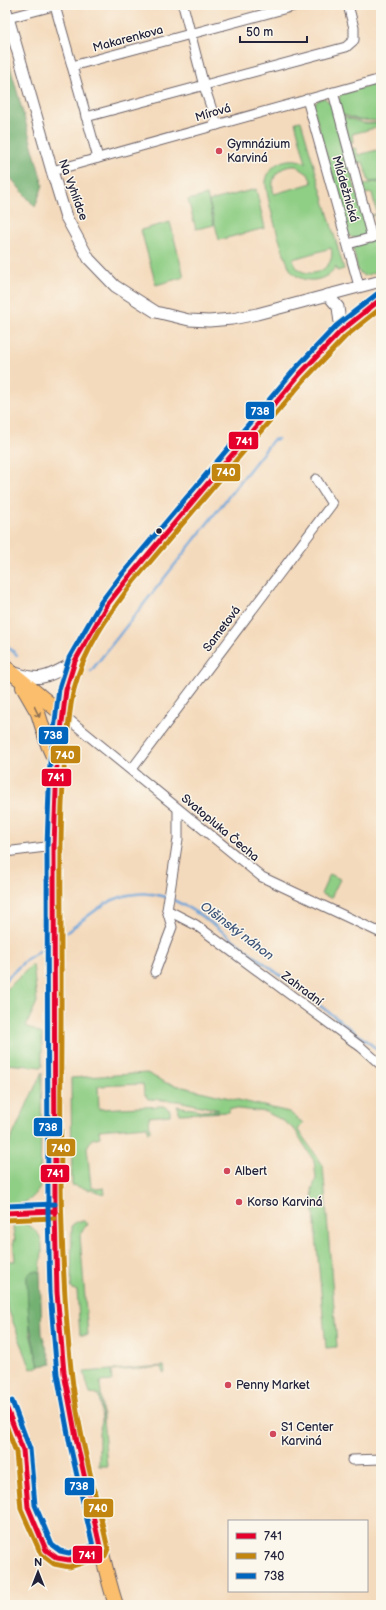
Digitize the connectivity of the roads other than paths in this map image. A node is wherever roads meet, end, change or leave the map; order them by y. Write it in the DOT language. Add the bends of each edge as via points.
graph roads {
  1 [pos="56,5"];
  2 [pos="183,5"];
  3 [pos="298,5"];
  4 [pos="348,5"];
  5 [pos="7,13"];
  6 [pos="191,35"];
  7 [pos="72,66"];
  8 [pos="381,78"];
  9 [pos="204,86"];
  10 [pos="333,92"];
  11 [pos="307,99"];
  12 [pos="86,117"];
  13 [pos="217,125"];
  14 [pos="98,158"];
  15 [pos="52,172"];
  16 [pos="376,236"];
  17 [pos="348,244"];
  18 [pos="381,280"];
  19 [pos="358,286"];
  20 [pos="328,294"];
  21 [pos="381,299"];
  22 [pos="340,330"];
  23 [pos="316,479"];
  24 [pos="74,663"];
  25 [pos="11,672"];
  26 [pos="62,714"];
  27 [pos="57,763"];
  28 [pos="132,769"];
  29 [pos="178,809"];
  30 [pos="54,846"];
  31 [pos="5,852"];
  32 [pos="168,901"];
  33 [pos="381,933"];
  34 [pos="155,972"];
  35 [pos="381,1065"];
  36 [pos="55,1211"];
  37 [pos="5,1213"];
  38 [pos="381,1459"];
  39 [pos="352,1460"];
  40 [pos="28,1507"];
  41 [pos="101,1551"];
  42 [pos="116,1605"];
  1 -- 5 [label="street"];
  1 -- 7 [label="street"];
  2 -- 6 [label="street"];
  3 -- 6 [label="street, Makarenkova"];
  4 -- 9 [label="street" via="354,28 354,40 346,47"];
  5 -- 15 [label="street, Na Vyhlídce"];
  6 -- 7 [label="street, Makarenkova"];
  6 -- 9 [label="street"];
  7 -- 12 [label="street"];
  8 -- 10 [label="street, Mírová"];
  9 -- 12 [label="street"];
  9 -- 13 [label="street"];
  10 -- 11 [label="street, Mírová"];
  10 -- 16 [label="street, Mládežnická"];
  11 -- 13 [label="street, Mírová"];
  11 -- 17 [label="street, Mládežnická"];
  12 -- 14 [label="street"];
  13 -- 14 [label="street, Mírová"];
  14 -- 15 [label="street, Mírová"];
  15 -- 20 [label="street, Na Vyhlídce" via="66,217 89,259 115,286 156,312 189,320 232,319"];
  16 -- 17 [label="street"];
  17 -- 19 [label="street, Mládežnická"];
  18 -- 19 [label="street, Na Vyhlídce"];
  19 -- 20 [label="street, Na Vyhlídce"];
  20 -- 22 [label="street" via="338,307"];
  21 -- 22 [label="street"];
  22 -- 24 [label="street" via="129,577 107,605"];
  23 -- 28 [label="street, Sametová" via="332,504"];
  24 -- 25 [label="street" via="42,678"];
  24 -- 26 [label="street"];
  25 -- 26 [label="main road"];
  25 -- 27 [label="main road, one-way" via="38,713 48,745"];
  26 -- 27 [label="main road"];
  26 -- 28 [label="street, Svatopluka Čecha"];
  27 -- 30 [label="main road"];
  28 -- 29 [label="street, Svatopluka Čecha"];
  29 -- 32 [label="street" via="178,839"];
  29 -- 33 [label="street, Svatopluka Čecha" via="262,877"];
  30 -- 31 [label="street"];
  30 -- 36 [label="main road"];
  32 -- 34 [label="street" via="172,927"];
  32 -- 35 [label="street, Zahradní" via="196,925 361,1047"];
  36 -- 37 [label="street"];
  36 -- 41 [label="main road" via="57,1292 64,1373"];
  38 -- 39 [label="street"];
  40 -- 41 [label="street" via="43,1544 51,1555 69,1560"];
  41 -- 42 [label="main road"];
}
